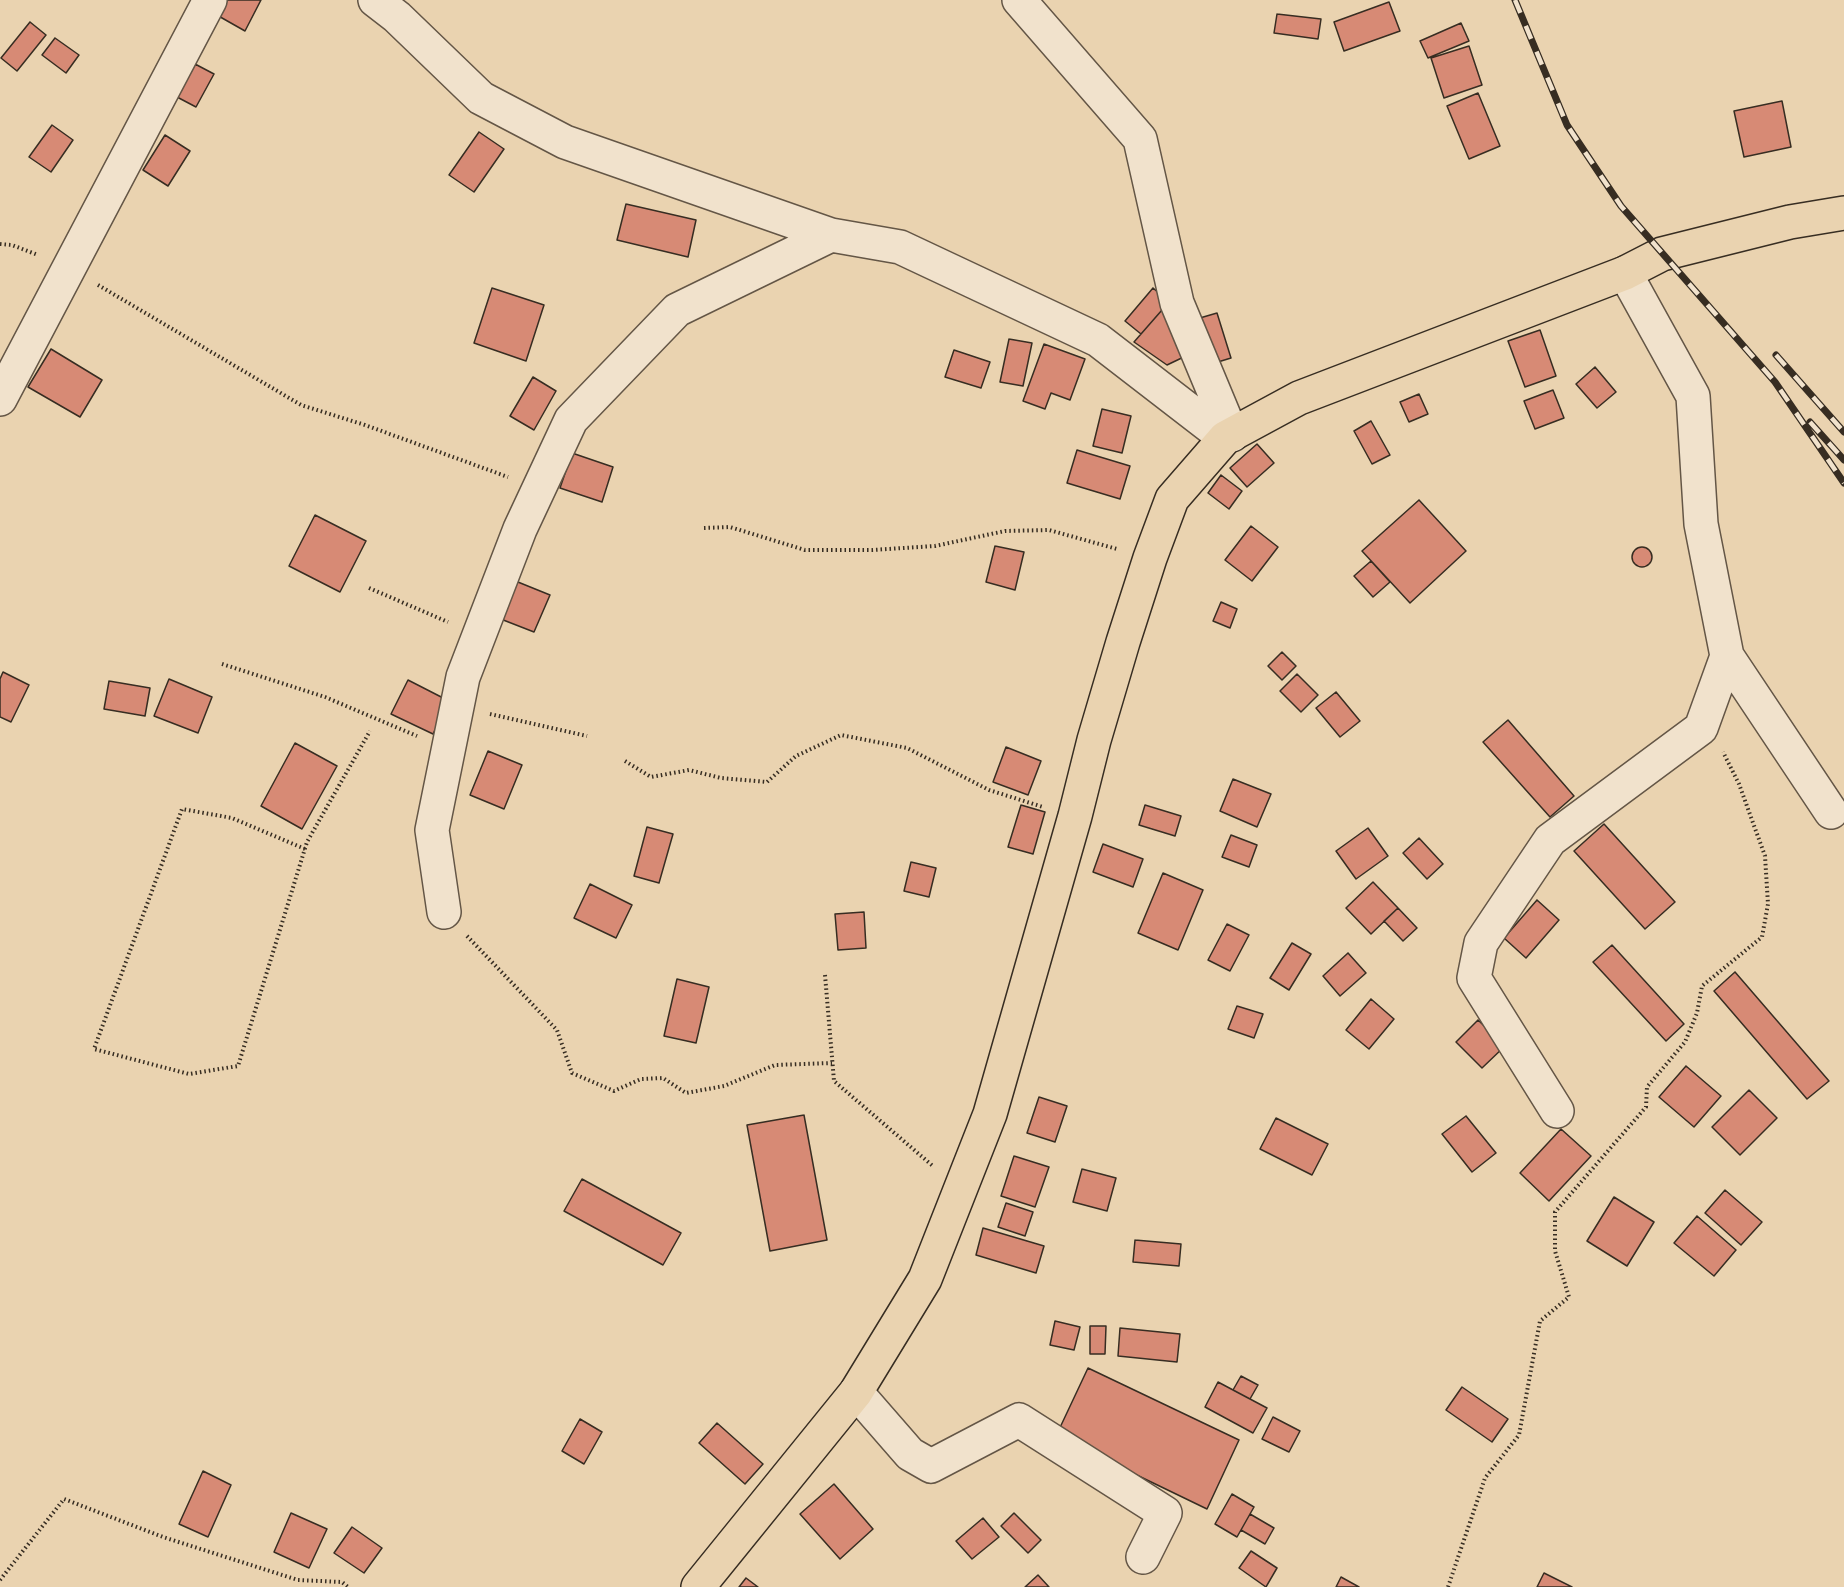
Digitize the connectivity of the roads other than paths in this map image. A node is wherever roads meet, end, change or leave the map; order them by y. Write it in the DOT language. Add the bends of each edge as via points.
graph roads {
  1 [pos="210,0"];
  2 [pos="375,0"];
  3 [pos="1019,0"];
  4 [pos="1844,213"];
  5 [pos="831,235"];
  6 [pos="1625,273"];
  7 [pos="0,399"];
  8 [pos="1229,436"];
  9 [pos="1726,656"];
  10 [pos="1831,812"];
  11 [pos="444,912"];
  12 [pos="1557,1111"];
  13 [pos="856,1392"];
  14 [pos="1143,1557"];
  15 [pos="698,1587"];
  1 -- 7 [label="street"];
  2 -- 5 [label="street" via="481,98 565,142"];
  3 -- 8 [label="street" via="1140,139 1177,303"];
  4 -- 6 [label="main road" via="1790,222 1662,254"];
  5 -- 8 [label="street" via="900,247 1098,340"];
  5 -- 11 [label="street" via="677,309 571,420 520,529 463,677 432,830"];
  6 -- 8 [label="main road" via="1299,398"];
  6 -- 9 [label="street" via="1693,396 1701,524"];
  8 -- 13 [label="main road" via="1172,499 1097,729 1076,816 990,1114 925,1279"];
  9 -- 10 [label="street"];
  9 -- 12 [label="street" via="1701,728 1550,840 1481,943 1474,978"];
  13 -- 14 [label="street" via="910,1454 931,1466 1019,1420 1165,1513"];
  13 -- 15 [label="main road"];
}
